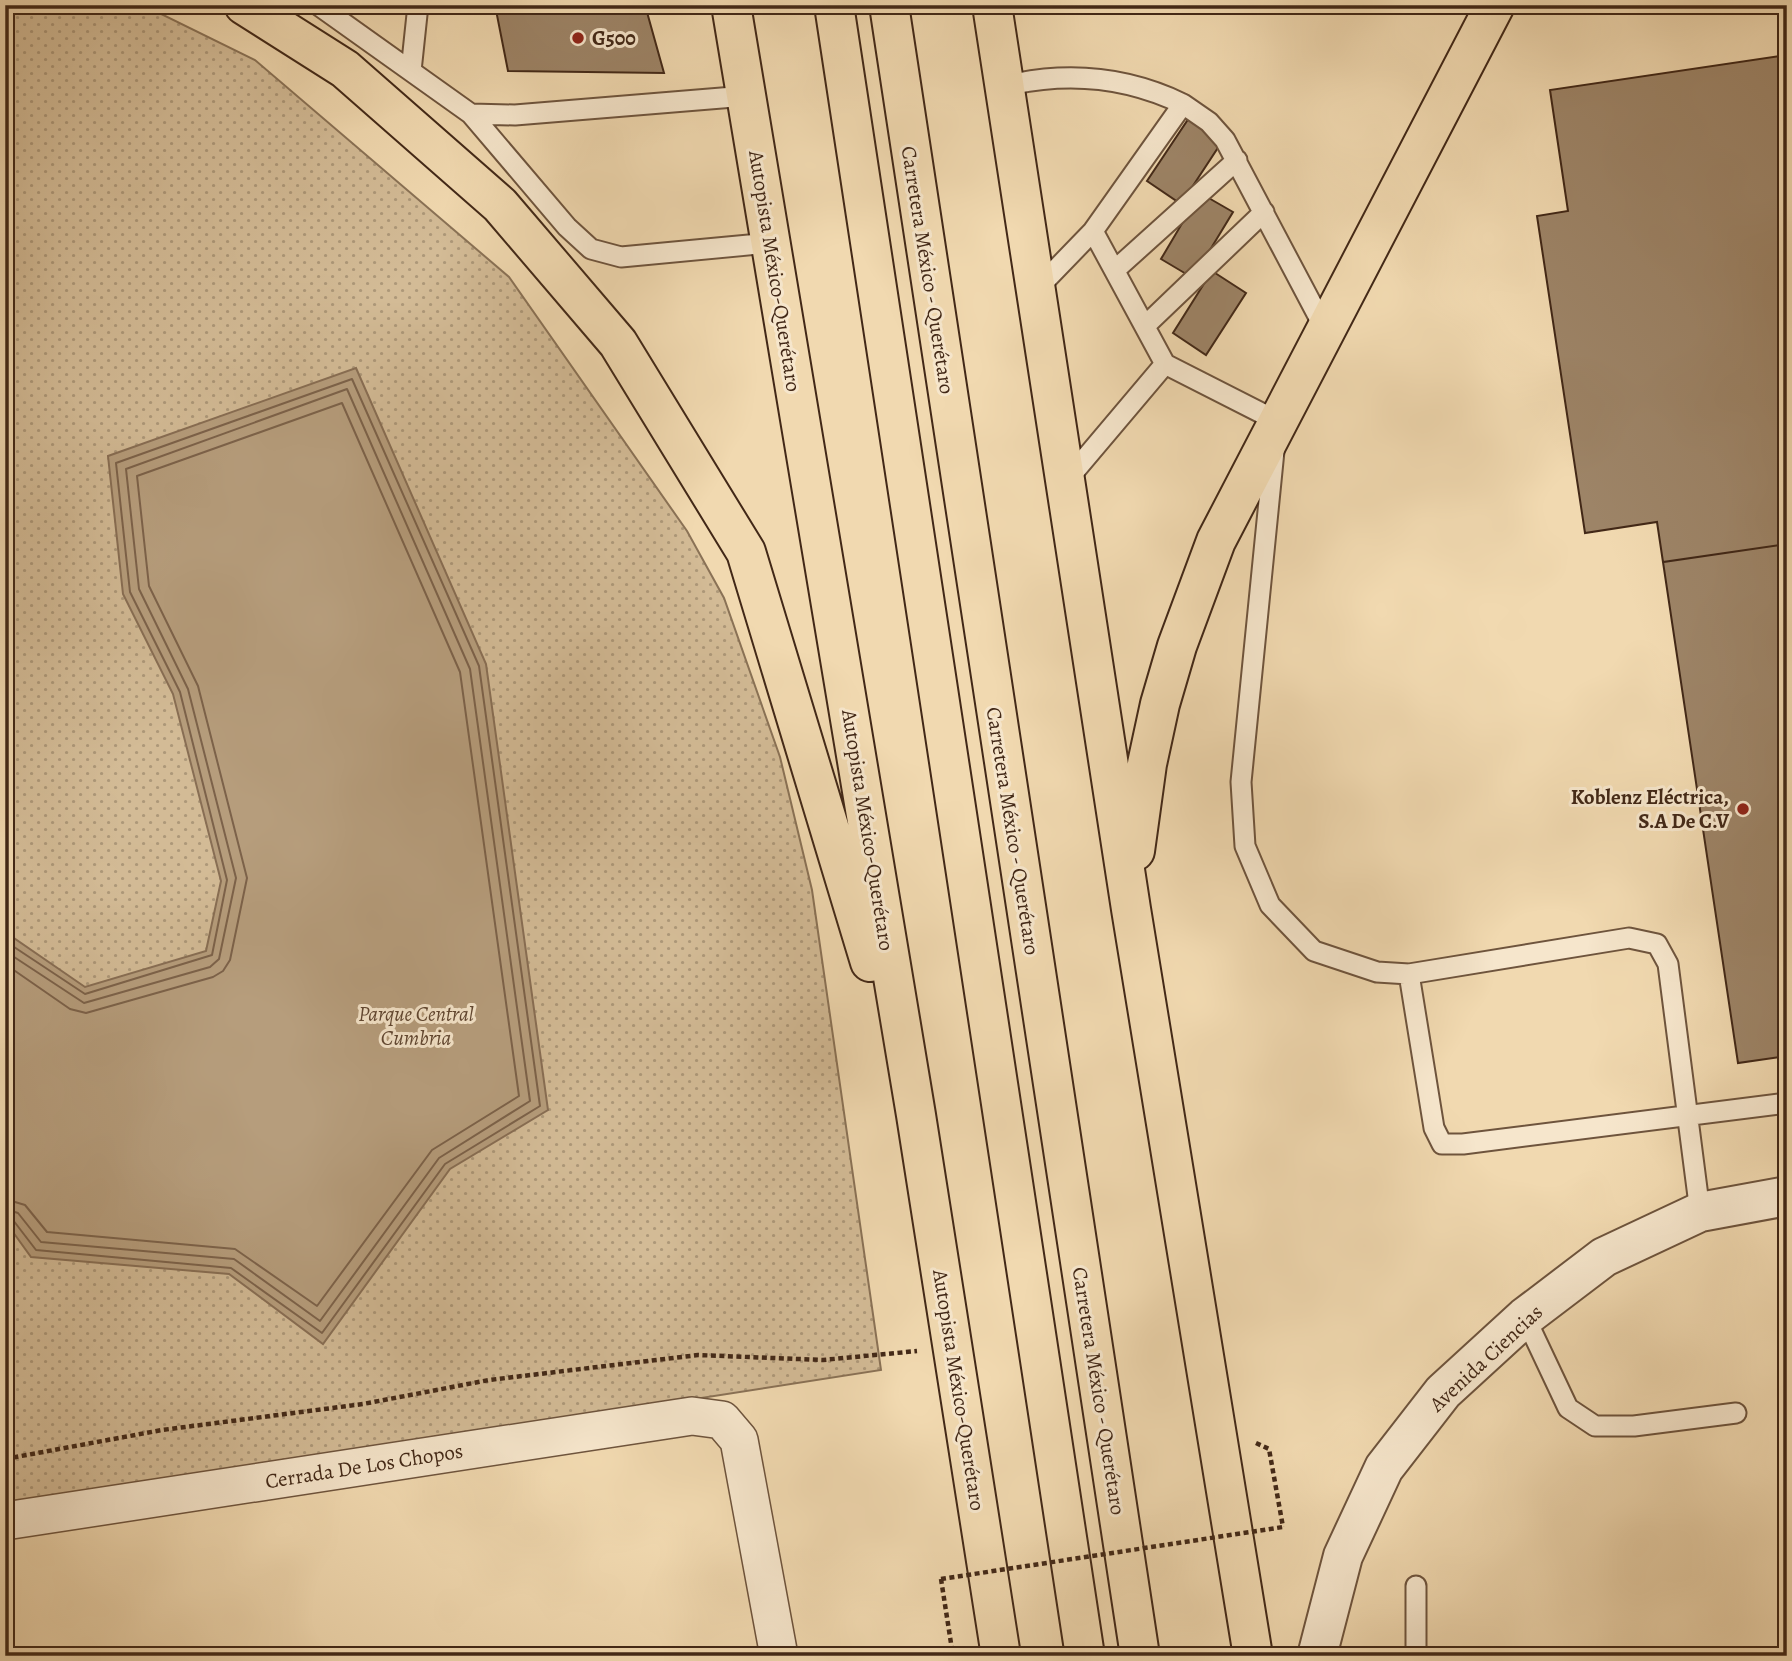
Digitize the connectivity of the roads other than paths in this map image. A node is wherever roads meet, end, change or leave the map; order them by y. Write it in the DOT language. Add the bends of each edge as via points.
graph roads {
  1 [pos="244,5"];
  2 [pos="318,5"];
  3 [pos="418,5"];
  4 [pos="731,5"];
  5 [pos="834,5"];
  6 [pos="889,5"];
  7 [pos="992,5"];
  8 [pos="1495,5"];
  9 [pos="411,71"];
  10 [pos="1005,86"];
  11 [pos="746,96"];
  12 [pos="1183,104"];
  13 [pos="471,114"];
  14 [pos="1237,160"];
  15 [pos="1264,212"];
  16 [pos="1093,231"];
  17 [pos="770,243"];
  18 [pos="1115,270"];
  19 [pos="1037,289"];
  20 [pos="1146,325"];
  21 [pos="1325,329"];
  22 [pos="1165,364"];
  23 [pos="1277,421"];
  24 [pos="1067,480"];
  25 [pos="1131,909"];
  26 [pos="1409,974"];
  27 [pos="1787,1103"];
  28 [pos="916,1115"];
  29 [pos="1688,1115"];
  30 [pos="1787,1196"];
  31 [pos="1700,1212"];
  32 [pos="1525,1317"];
  33 [pos="1737,1413"];
  34 [pos="5,1521"];
  35 [pos="1416,1586"];
  36 [pos="779,1656"];
  37 [pos="1001,1656"];
  38 [pos="1086,1656"];
  39 [pos="1140,1656"];
  40 [pos="1253,1656"];
  41 [pos="1317,1656"];
  42 [pos="1416,1656"];
  1 -- 28 [label="main road" via="345,69 500,205 618,343 746,552"];
  2 -- 9 [label="lane"];
  3 -- 9 [label="lane"];
  4 -- 11 [label="main road, Autopista México-Querétaro"];
  5 -- 38 [label="main road"];
  6 -- 39 [label="main road, Carretera México - Querétaro"];
  7 -- 10 [label="main road"];
  8 -- 21 [label="main road"];
  9 -- 13 [label="lane"];
  10 -- 12 [label="lane" via="1034,79 1093,78 1157,91"];
  10 -- 19 [label="main road"];
  11 -- 13 [label="lane" via="515,115"];
  11 -- 17 [label="main road, Autopista México-Querétaro"];
  12 -- 14 [label="lane" via="1209,122"];
  12 -- 16 [label="lane"];
  13 -- 17 [label="lane" via="591,249 621,257"];
  14 -- 15 [label="lane"];
  14 -- 18 [label="lane"];
  15 -- 20 [label="lane"];
  15 -- 21 [label="lane"];
  16 -- 18 [label="lane"];
  16 -- 19 [label="lane"];
  17 -- 28 [label="main road, Autopista México-Querétaro"];
  18 -- 20 [label="lane"];
  19 -- 24 [label="main road"];
  20 -- 22 [label="lane"];
  21 -- 23 [label="main road"];
  22 -- 23 [label="lane"];
  22 -- 24 [label="lane"];
  23 -- 25 [label="main road" via="1216,541 1177,646 1147,764"];
  23 -- 26 [label="lane" via="1241,782 1245,846 1270,905 1314,951 1377,972"];
  24 -- 25 [label="main road"];
  25 -- 40 [label="main road"];
  26 -- 29 [label="lane" via="1434,1128 1442,1144"];
  26 -- 29 [label="lane" via="1629,938 1657,944 1668,964"];
  27 -- 29 [label="lane"];
  28 -- 37 [label="main road, Autopista México-Querétaro"];
  29 -- 31 [label="lane"];
  30 -- 31 [label="street, Avenida Ciencias"];
  31 -- 32 [label="street, Avenida Ciencias" via="1605,1257"];
  32 -- 33 [label="lane" via="1568,1408 1595,1426 1634,1426"];
  32 -- 41 [label="street, Avenida Ciencias" via="1443,1392 1384,1468 1343,1556"];
  34 -- 36 [label="street, Cerrada De Los Chopos" via="692,1416 722,1420 739,1440"];
  35 -- 42 [label="lane"];
}
